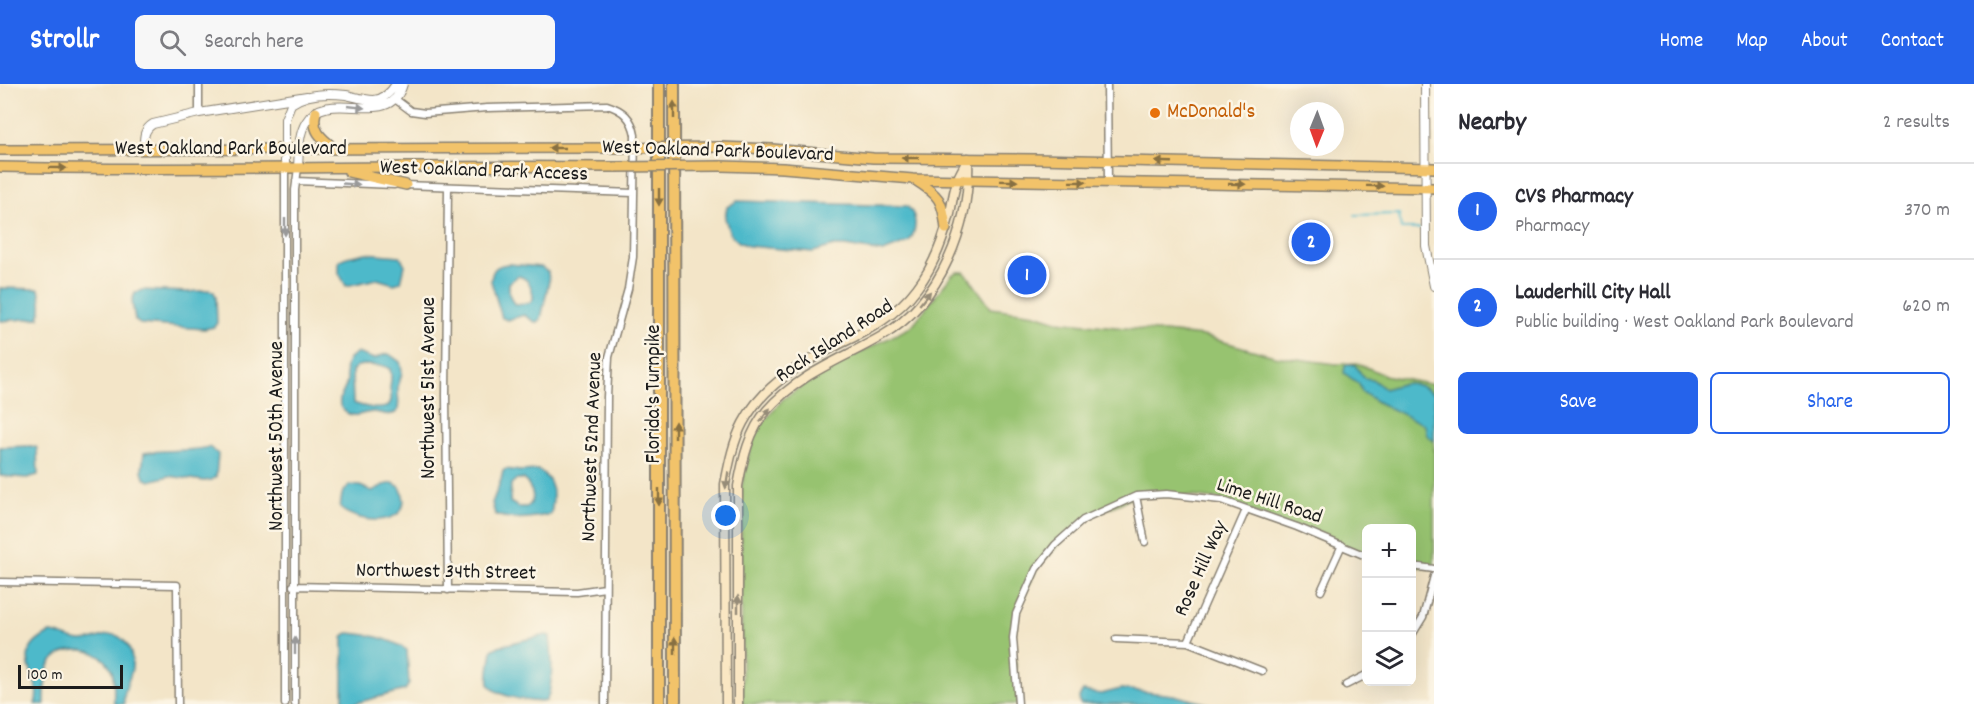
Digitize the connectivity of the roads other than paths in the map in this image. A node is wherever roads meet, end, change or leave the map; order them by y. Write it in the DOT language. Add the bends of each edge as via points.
graph roads {
  1 [pos="199,84"];
  2 [pos="396,84"];
  3 [pos="403,84"];
  4 [pos="659,84"];
  5 [pos="674,84"];
  6 [pos="1107,84"];
  7 [pos="1425,84"];
  8 [pos="307,96"];
  9 [pos="395,99"];
  10 [pos="316,112"];
  11 [pos="199,113"];
  12 [pos="144,148"];
  13 [pos="285,148"];
  14 [pos="299,148"];
  15 [pos="334,148"];
  16 [pos="0,150"];
  17 [pos="968,158"];
  18 [pos="1107,160"];
  19 [pos="0,167"];
  20 [pos="1429,167"];
  21 [pos="285,168"];
  22 [pos="297,168"];
  23 [pos="329,168"];
  24 [pos="913,179"];
  25 [pos="957,180"];
  26 [pos="969,181"];
  27 [pos="296,182"];
  28 [pos="1108,183"];
  29 [pos="406,185"];
  30 [pos="448,187"];
  31 [pos="1430,187"];
  32 [pos="634,193"];
  33 [pos="946,229"];
  34 [pos="1434,286"];
  35 [pos="285,324"];
  36 [pos="295,324"];
  37 [pos="295,385"];
  38 [pos="285,386"];
  39 [pos="285,449"];
  40 [pos="295,449"];
  41 [pos="1136,496"];
  42 [pos="1246,510"];
  43 [pos="285,517"];
  44 [pos="295,517"];
  45 [pos="1145,542"];
  46 [pos="1342,545"];
  47 [pos="1362,554"];
  48 [pos="1416,567"];
  49 [pos="1434,570"];
  50 [pos="1434,576"];
  51 [pos="0,582"];
  52 [pos="286,586"];
  53 [pos="295,586"];
  54 [pos="604,588"];
  55 [pos="448,590"];
  56 [pos="1321,591"];
  57 [pos="1414,632"];
  58 [pos="1116,639"];
  59 [pos="1188,642"];
  60 [pos="1262,671"];
  61 [pos="1362,677"];
  62 [pos="1346,685"];
  63 [pos="178,704"];
  64 [pos="285,704"];
  65 [pos="295,704"];
  66 [pos="605,704"];
  67 [pos="660,704"];
  68 [pos="675,704"];
  69 [pos="726,704"];
  70 [pos="738,704"];
  71 [pos="1018,704"];
  1 -- 11 [label="street"];
  2 -- 8 [label="street" via="376,100 345,95"];
  3 -- 9 [label="street"];
  4 -- 67 [label="highway, Florida's Turnpike, one-way"];
  68 -- 5 [label="highway, Florida's Turnpike, one-way"];
  6 -- 18 [label="street"];
  7 -- 20 [label="street"];
  8 -- 11 [label="street"];
  8 -- 13 [label="street" via="291,104 285,113"];
  10 -- 9 [label="street, one-way" via="340,106 378,108"];
  9 -- 32 [label="street, Northwest 52nd Avenue" via="411,111 425,112 607,105 618,109 634,127"];
  10 -- 14 [label="street" via="306,122"];
  10 -- 15 [label="main road" via="316,132"];
  11 -- 12 [label="street" via="153,124 147,128"];
  12 -- 13 [label="main road, West Oakland Park Boulevard"];
  12 -- 16 [label="main road, West Oakland Park Boulevard"];
  13 -- 14 [label="main road, West Oakland Park Boulevard"];
  13 -- 21 [label="street"];
  14 -- 15 [label="main road, West Oakland Park Boulevard"];
  14 -- 22 [label="street"];
  17 -- 15 [label="main road, West Oakland Park Boulevard, one-way, bridge" via="873,158 721,147"];
  17 -- 18 [label="main road, West Oakland Park Boulevard"];
  17 -- 25 [label="main road, Rock Island Road"];
  17 -- 26 [label="main road, Rock Island Road"];
  20 -- 18 [label="main road, West Oakland Park Boulevard, one-way"];
  18 -- 28 [label="street"];
  19 -- 21 [label="main road, West Oakland Park Boulevard, one-way"];
  20 -- 31 [label="street"];
  21 -- 22 [label="main road, West Oakland Park Boulevard"];
  21 -- 35 [label="street, Northwest 50th Avenue, one-way"];
  22 -- 23 [label="main road, West Oakland Park Boulevard"];
  22 -- 27 [label="street, Northwest 50th Avenue"];
  23 -- 24 [label="main road, West Oakland Park Boulevard, bridge" via="721,166"];
  23 -- 29 [label="main road"];
  24 -- 25 [label="main road, West Oakland Park Boulevard"];
  24 -- 33 [label="main road" via="940,200"];
  25 -- 26 [label="main road, West Oakland Park Boulevard"];
  25 -- 33 [label="main road, Rock Island Road"];
  26 -- 28 [label="main road, West Oakland Park Boulevard, one-way"];
  70 -- 26 [label="main road, Rock Island Road, one-way" via="738,486 754,429 766,410 800,381 888,332 926,297 949,259"];
  27 -- 29 [label="street, West Oakland Park Access, one-way"];
  27 -- 36 [label="street, Northwest 50th Avenue"];
  28 -- 31 [label="main road, West Oakland Park Boulevard, one-way"];
  29 -- 30 [label="street, West Oakland Park Access"];
  30 -- 32 [label="street, West Oakland Park Access"];
  30 -- 55 [label="street, Northwest 51st Avenue"];
  31 -- 34 [label="street" via="1426,246"];
  32 -- 54 [label="street, Northwest 52nd Avenue" via="633,257 609,357"];
  33 -- 69 [label="main road, Rock Island Road, one-way" via="931,268 900,308 880,323 801,364 757,402 743,423 725,484"];
  35 -- 36 [label="street"];
  35 -- 38 [label="street, Northwest 50th Avenue"];
  36 -- 37 [label="street, Northwest 50th Avenue"];
  37 -- 38 [label="street"];
  37 -- 40 [label="street, Northwest 50th Avenue"];
  38 -- 39 [label="street, Northwest 50th Avenue"];
  39 -- 40 [label="street"];
  39 -- 43 [label="street, Northwest 50th Avenue"];
  40 -- 44 [label="street, Northwest 50th Avenue"];
  41 -- 42 [label="street, Lime Hill Road" via="1191,496 1221,500"];
  41 -- 45 [label="street"];
  41 -- 71 [label="street, Lime Hill Road" via="1083,520 1036,569 1016,614 1013,638"];
  42 -- 46 [label="street, Lime Hill Road"];
  42 -- 59 [label="street, Rose Hill Way"];
  43 -- 44 [label="street"];
  43 -- 52 [label="street, Northwest 50th Avenue"];
  44 -- 53 [label="street, Northwest 50th Avenue"];
  46 -- 47 [label="street, Lime Hill Road"];
  46 -- 56 [label="street"];
  48 -- 49 [label="street"];
  50 -- 57 [label="street" via="1423,617"];
  51 -- 63 [label="street" via="177,585"];
  52 -- 53 [label="street, Northwest 34th Street"];
  52 -- 64 [label="street, Northwest 50th Avenue"];
  53 -- 55 [label="street, Northwest 34th Street"];
  65 -- 53 [label="street, Northwest 50th Avenue, one-way"];
  54 -- 55 [label="street, Northwest 34th Street" via="577,592"];
  54 -- 66 [label="street, Northwest 52nd Avenue"];
  58 -- 59 [label="street"];
  59 -- 60 [label="street"];
  61 -- 62 [label="street"];
}
